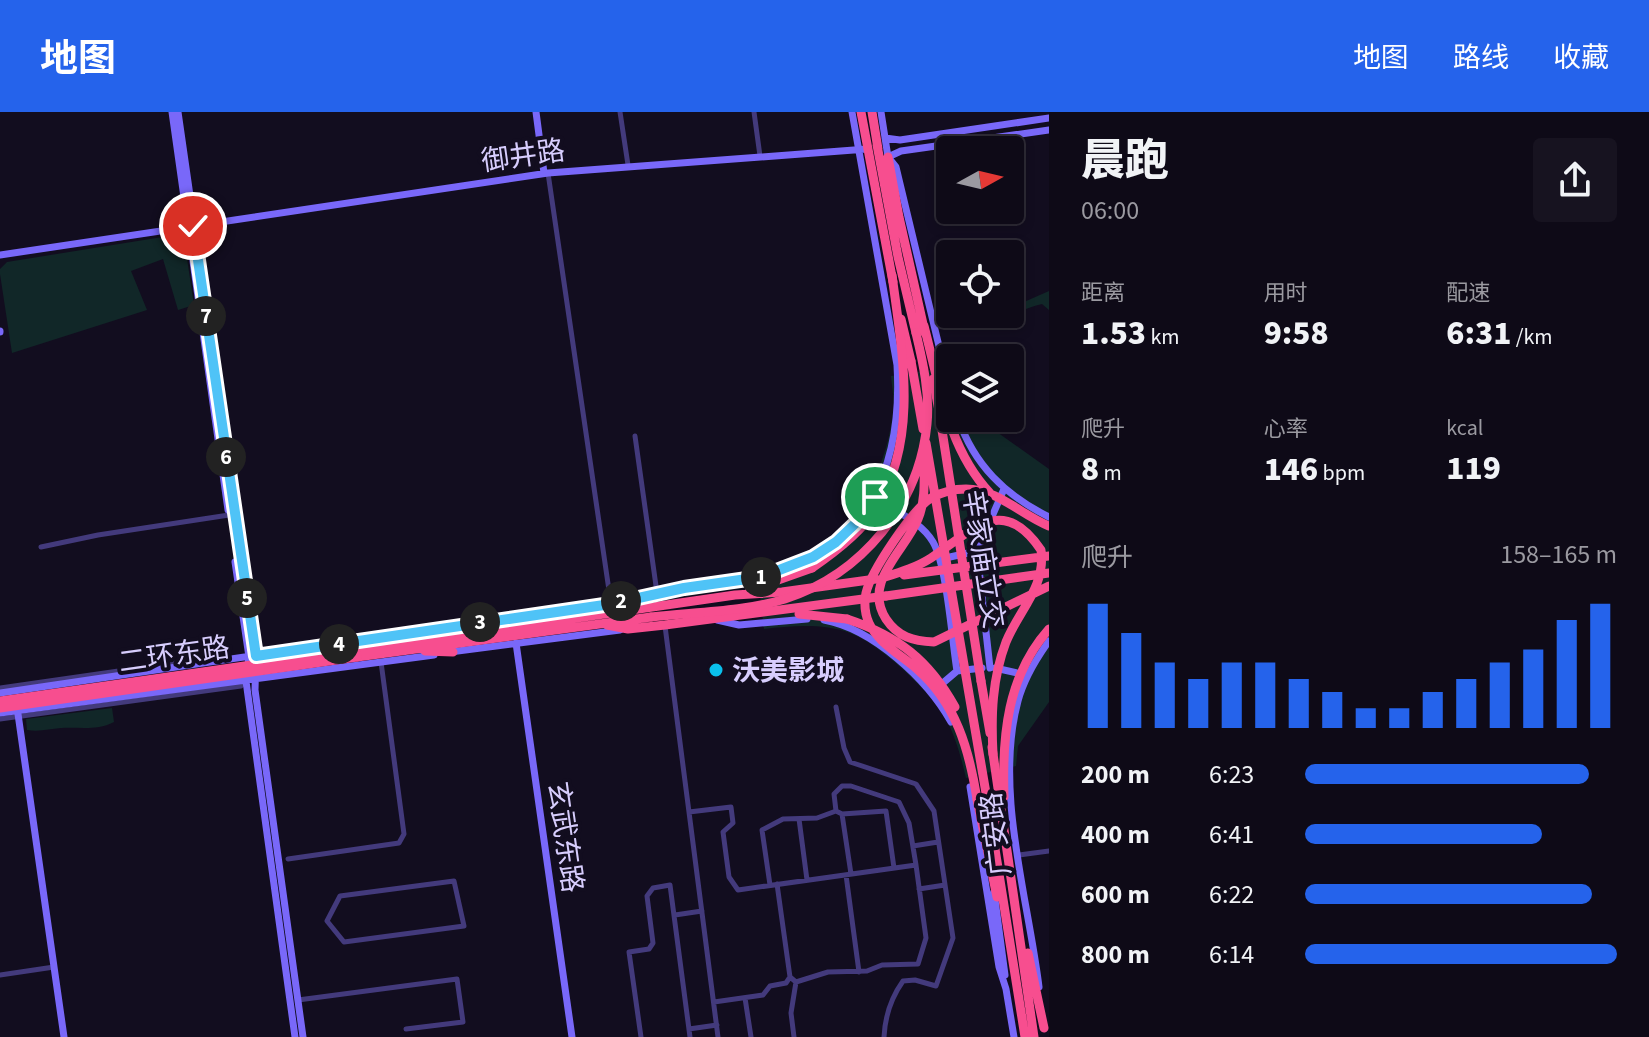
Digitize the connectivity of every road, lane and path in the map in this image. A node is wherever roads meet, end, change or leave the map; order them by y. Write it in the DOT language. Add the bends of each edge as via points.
graph roads {
  1 [pos="175,112"];
  2 [pos="538,112"];
  3 [pos="620,112"];
  4 [pos="754,112"];
  5 [pos="852,112"];
  6 [pos="861,112"];
  7 [pos="872,112"];
  8 [pos="881,112"];
  9 [pos="1049,118"];
  10 [pos="1049,130"];
  11 [pos="872,145"];
  12 [pos="760,156"];
  13 [pos="888,157"];
  14 [pos="628,165"];
  15 [pos="546,173"];
  16 [pos="899,217"];
  17 [pos="191,226"];
  18 [pos="0,255"];
  19 [pos="892,275"];
  20 [pos="920,330"];
  21 [pos="938,344"];
  22 [pos="923,430"];
  23 [pos="965,432"];
  24 [pos="635,436"];
  25 [pos="1004,489"];
  26 [pos="875,497"];
  27 [pos="229,515"];
  28 [pos="1049,517"];
  29 [pos="1049,528"];
  30 [pos="41,547"];
  31 [pos="977,551"];
  32 [pos="1049,556"];
  33 [pos="939,559"];
  34 [pos="1049,573"];
  35 [pos="885,577"];
  36 [pos="1049,586"];
  37 [pos="657,593"];
  38 [pos="735,595"];
  39 [pos="611,604"];
  40 [pos="596,606"];
  41 [pos="627,611"];
  42 [pos="771,613"];
  43 [pos="715,619"];
  44 [pos="596,624"];
  45 [pos="665,625"];
  46 [pos="628,629"];
  47 [pos="1049,629"];
  48 [pos="397,635"];
  49 [pos="453,636"];
  50 [pos="1049,641"];
  51 [pos="516,643"];
  52 [pos="398,651"];
  53 [pos="453,652"];
  54 [pos="356,653"];
  55 [pos="252,657"];
  56 [pos="381,662"];
  57 [pos="990,668"];
  58 [pos="957,671"];
  59 [pos="1028,675"];
  60 [pos="250,680"];
  61 [pos="14,688"];
  62 [pos="0,690"];
  63 [pos="932,692"];
  64 [pos="0,701"];
  65 [pos="836,707"];
  66 [pos="0,713"];
  67 [pos="18,714"];
  68 [pos="993,754"];
  69 [pos="985,777"];
  70 [pos="1002,798"];
  71 [pos="982,799"];
  72 [pos="836,811"];
  73 [pos="689,812"];
  74 [pos="842,814"];
  75 [pos="799,819"];
  76 [pos="938,842"];
  77 [pos="913,846"];
  78 [pos="1049,851"];
  79 [pos="1019,855"];
  80 [pos="288,859"];
  81 [pos="989,862"];
  82 [pos="916,865"];
  83 [pos="894,868"];
  84 [pos="848,874"];
  85 [pos="807,880"];
  86 [pos="454,881"];
  87 [pos="774,885"];
  88 [pos="945,885"];
  89 [pos="919,889"];
  90 [pos="1015,896"];
  91 [pos="702,911"];
  92 [pos="675,915"];
  93 [pos="1012,956"];
  94 [pos="54,967"];
  95 [pos="859,972"];
  96 [pos="0,975"];
  97 [pos="790,977"];
  98 [pos="796,982"];
  99 [pos="786,983"];
  100 [pos="793,989"];
  101 [pos="1006,989"];
  102 [pos="1023,993"];
  103 [pos="745,998"];
  104 [pos="298,1000"];
  105 [pos="714,1002"];
  106 [pos="717,1025"];
  107 [pos="406,1029"];
  108 [pos="689,1029"];
  109 [pos="1044,1032"];
  110 [pos="64,1037"];
  111 [pos="295,1037"];
  112 [pos="303,1037"];
  113 [pos="572,1037"];
  114 [pos="641,1037"];
  115 [pos="690,1037"];
  116 [pos="718,1037"];
  117 [pos="751,1037"];
  118 [pos="794,1037"];
  119 [pos="884,1037"];
  120 [pos="1014,1037"];
  121 [pos="1025,1037"];
  122 [pos="1034,1037"];
  1 -- 17 [label="main road"];
  2 -- 15 [label="main road"];
  3 -- 14 [label="street"];
  4 -- 12 [label="street"];
  5 -- 11 [label="main road"];
  6 -- 11 [label="highway"];
  7 -- 11 [label="highway"];
  8 -- 11 [label="main road"];
  9 -- 11 [label="main road, 御井路"];
  10 -- 13 [label="main road"];
  11 -- 12 [label="main road, 御井路"];
  11 -- 13 [label="main road"];
  11 -- 16 [label="highway"];
  11 -- 19 [label="highway" via="870,168"];
  11 -- 20 [label="highway"];
  11 -- 26 [label="main road" via="899,393 893,446"];
  12 -- 14 [label="main road, 御井路"];
  13 -- 16 [label="highway"];
  13 -- 21 [label="main road" via="896,167"];
  14 -- 15 [label="main road, 御井路"];
  15 -- 17 [label="main road, 御井路"];
  15 -- 39 [label="street"];
  16 -- 20 [label="highway"];
  17 -- 18 [label="main road, 御井路"];
  17 -- 27 [label="main road"];
  17 -- 55 [label="main road"];
  19 -- 22 [label="highway, 辛家庙立交, bridge"];
  19 -- 38 [label="highway, bridge" via="904,412 890,482 874,512 812,568"];
  20 -- 29 [label="highway, bridge" via="955,437 972,470 1013,514"];
  20 -- 44 [label="highway, bridge" via="927,398 920,458 896,515 852,564 784,599"];
  20 -- 68 [label="highway, 辛家庙立交, bridge"];
  22 -- 36 [label="highway, bridge" via="922,506 880,586 879,602 892,628 904,637 934,642"];
  22 -- 69 [label="highway, 辛家庙立交, bridge"];
  23 -- 25 [label="main road" via="976,456"];
  24 -- 37 [label="street"];
  25 -- 28 [label="main road"];
  25 -- 31 [label="main road"];
  26 -- 33 [label="main road" via="920,527 933,541"];
  26 -- 37 [label="main road" via="859,520 813,557 761,577"];
  27 -- 30 [label="street"];
  27 -- 55 [label="main road"];
  29 -- 71 [label="highway, bridge" via="982,491 942,493 906,524 867,593 866,614 875,632 923,674 951,710"];
  31 -- 33 [label="main road"];
  31 -- 57 [label="main road"];
  32 -- 35 [label="highway, bridge"];
  33 -- 58 [label="main road"];
  34 -- 42 [label="highway, bridge"];
  35 -- 38 [label="highway"];
  35 -- 68 [label="highway, bridge" via="928,560 981,523 1022,528 1041,550 1041,576 1007,641 997,673 991,711"];
  37 -- 39 [label="main road"];
  38 -- 41 [label="highway, 二环东路"];
  39 -- 40 [label="main road"];
  40 -- 41 [label="highway"];
  40 -- 48 [label="main road"];
  41 -- 49 [label="highway, 二环东路"];
  42 -- 43 [label="highway"];
  42 -- 69 [label="highway, bridge" via="847,619 908,648 929,667 960,717"];
  43 -- 45 [label="highway"];
  43 -- 63 [label="main road, 广安路" via="739,625 800,619 840,624 877,644"];
  44 -- 46 [label="highway"];
  44 -- 52 [label="highway"];
  45 -- 46 [label="highway"];
  45 -- 73 [label="street"];
  46 -- 51 [label="main road"];
  47 -- 70 [label="highway, bridge" via="1036,643 1013,691"];
  48 -- 49 [label="highway"];
  48 -- 55 [label="main road"];
  49 -- 54 [label="highway, 二环东路"];
  50 -- 59 [label="main road, 广安路"];
  51 -- 53 [label="main road"];
  51 -- 113 [label="main road, 玄武东路"];
  52 -- 53 [label="highway"];
  52 -- 54 [label="highway"];
  53 -- 56 [label="main road"];
  54 -- 64 [label="highway, 二环东路, bridge"];
  54 -- 66 [label="highway, 二环东路, bridge"];
  55 -- 60 [label="main road"];
  55 -- 61 [label="main road"];
  56 -- 60 [label="main road"];
  56 -- 80 [label="street" via="404,834 399,843"];
  57 -- 58 [label="main road"];
  57 -- 59 [label="main road"];
  58 -- 63 [label="main road"];
  59 -- 79 [label="main road, 广安路" via="1014,721 1010,776"];
  60 -- 67 [label="main road"];
  60 -- 104 [label="main road"];
  60 -- 111 [label="main road"];
  61 -- 62 [label="main road"];
  61 -- 67 [label="main road"];
  63 -- 101 [label="main road, 广安路" via="962,749"];
  65 -- 76 [label="street" via="850,762 916,784 934,811"];
  66 -- 67 [label="main road"];
  67 -- 94 [label="main road"];
  68 -- 70 [label="highway, 辛家庙立交"];
  69 -- 71 [label="highway, 辛家庙立交, bridge"];
  70 -- 90 [label="highway"];
  71 -- 81 [label="highway"];
  71 -- 93 [label="highway"];
  72 -- 74 [label="street"];
  72 -- 75 [label="street"];
  72 -- 77 [label="street" via="834,794 842,786 899,802"];
  73 -- 87 [label="street" via="731,807 733,823 723,832 729,877 738,890"];
  73 -- 91 [label="street"];
  74 -- 83 [label="street" via="886,811"];
  74 -- 84 [label="street"];
  75 -- 85 [label="street"];
  75 -- 87 [label="street" via="783,819 762,830"];
  76 -- 77 [label="street"];
  76 -- 88 [label="street"];
  77 -- 82 [label="street"];
  78 -- 79 [label="street"];
  79 -- 109 [label="main road, 广安路"];
  81 -- 93 [label="highway"];
  81 -- 101 [label="main road"];
  82 -- 83 [label="street"];
  82 -- 89 [label="street"];
  83 -- 84 [label="street"];
  84 -- 85 [label="street"];
  84 -- 95 [label="street"];
  85 -- 87 [label="street"];
  86 -- 86 [label="street" via="340,896 327,921 344,942 464,926"];
  87 -- 97 [label="street"];
  88 -- 89 [label="street"];
  88 -- 119 [label="street" via="953,938 936,986 903,981 894,994"];
  89 -- 95 [label="street" via="926,938 918,964"];
  90 -- 102 [label="highway"];
  90 -- 109 [label="highway"];
  91 -- 92 [label="street"];
  91 -- 105 [label="street"];
  92 -- 108 [label="street"];
  92 -- 114 [label="street" via="670,885 653,888 647,896 653,943 649,949 629,952"];
  93 -- 102 [label="highway"];
  94 -- 96 [label="street"];
  94 -- 110 [label="main road"];
  95 -- 98 [label="street" via="828,972"];
  97 -- 98 [label="street"];
  97 -- 99 [label="street"];
  98 -- 100 [label="street"];
  99 -- 100 [label="street"];
  99 -- 103 [label="street"];
  100 -- 118 [label="street"];
  101 -- 120 [label="main road, 广安路"];
  102 -- 121 [label="highway"];
  102 -- 122 [label="highway"];
  103 -- 105 [label="street"];
  103 -- 117 [label="street"];
  104 -- 107 [label="street" via="457,979 463,1022"];
  104 -- 112 [label="main road"];
  105 -- 106 [label="street"];
  106 -- 108 [label="street"];
  106 -- 116 [label="street"];
  108 -- 115 [label="street"];
}
